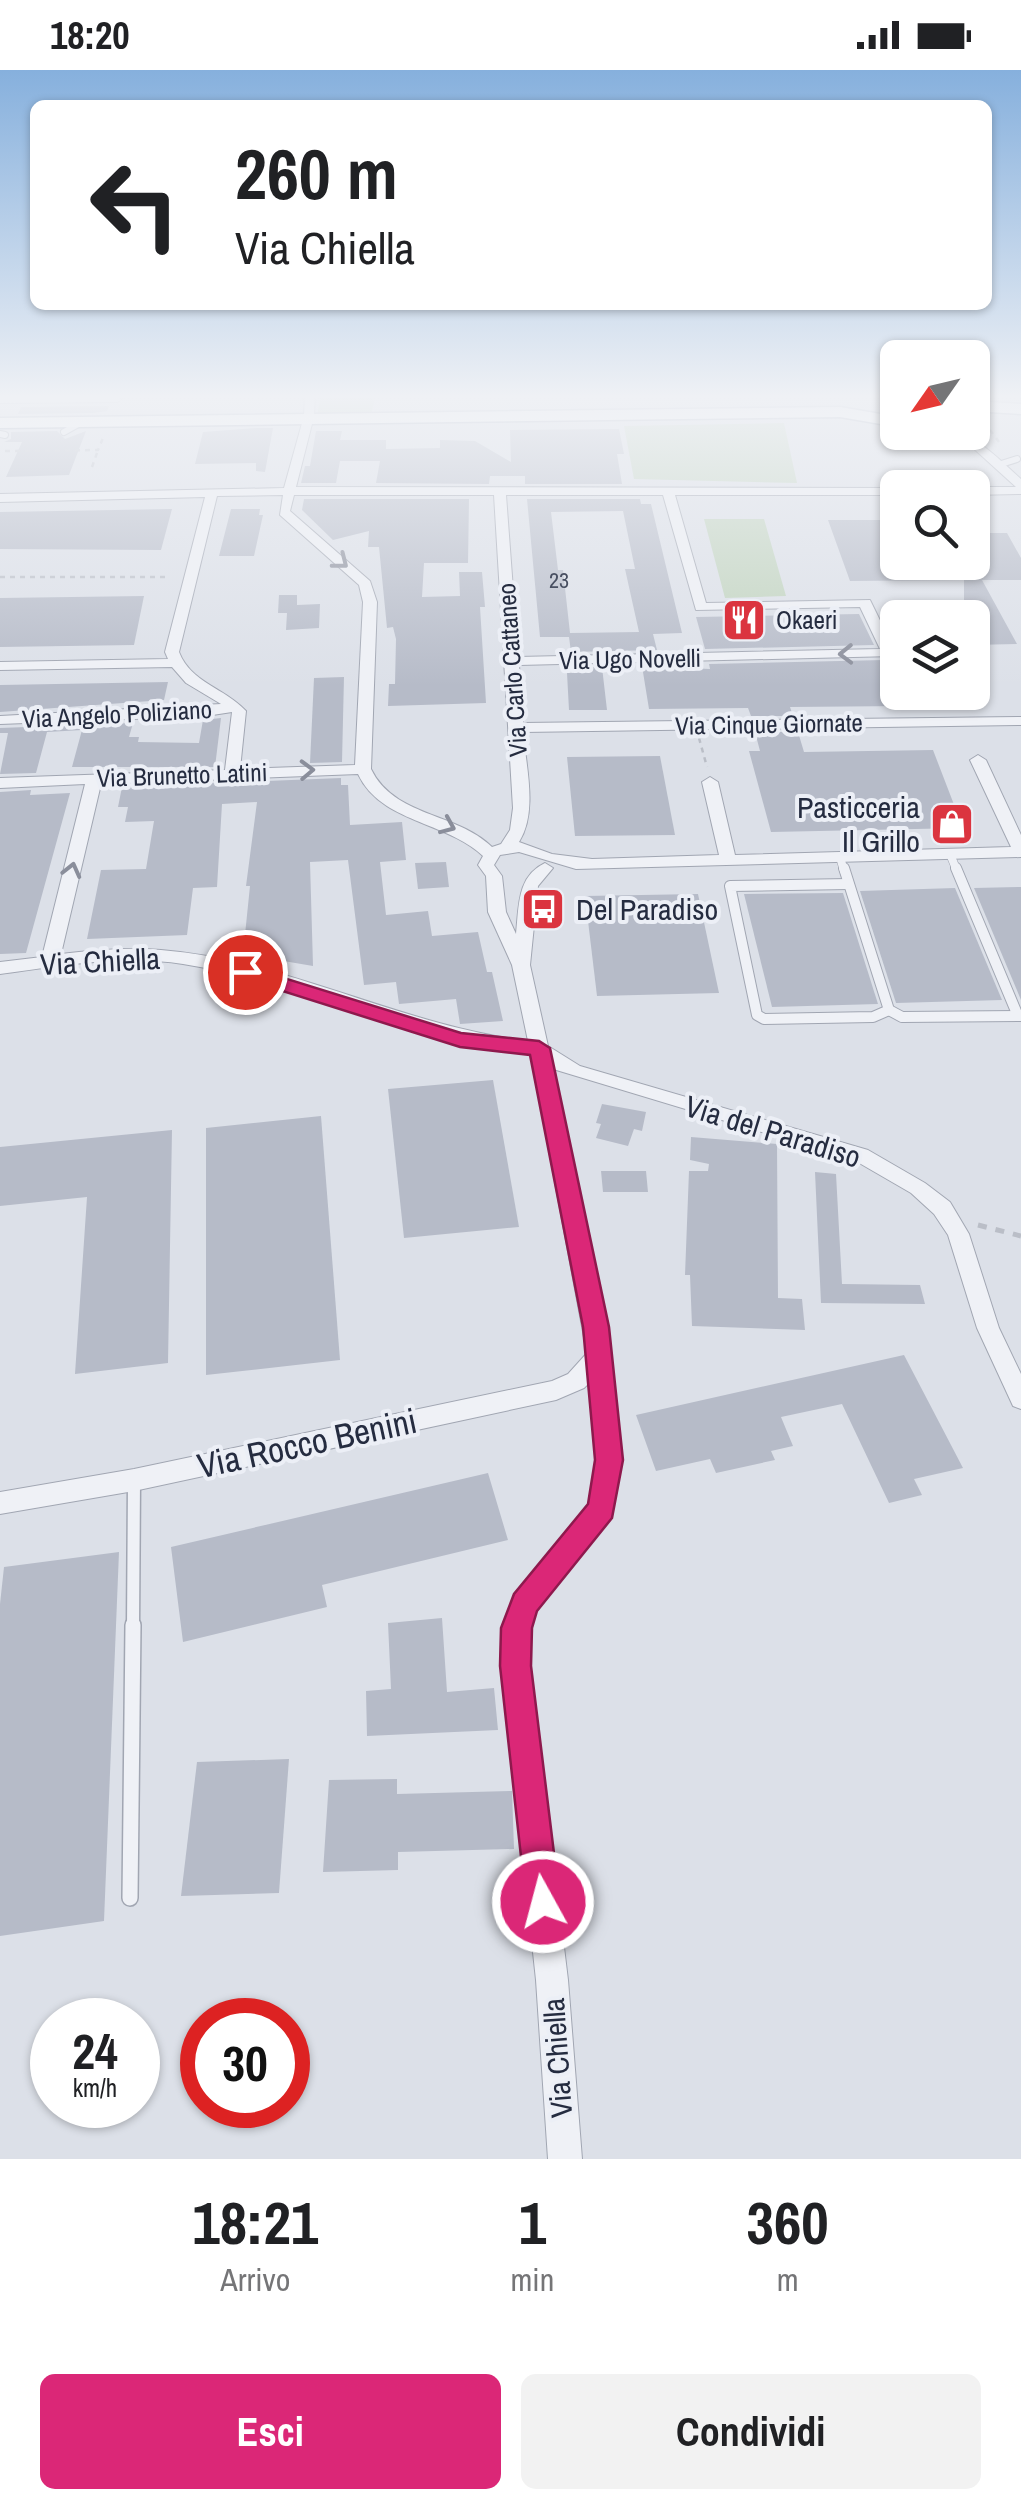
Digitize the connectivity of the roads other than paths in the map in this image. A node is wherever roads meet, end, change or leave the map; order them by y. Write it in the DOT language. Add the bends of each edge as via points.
graph roads {
  1 [pos="397,491"];
  2 [pos="500,491"];
  3 [pos="668,491"];
  4 [pos="288,492"];
  5 [pos="212,493"];
  6 [pos="0,498"];
  7 [pos="512,661"];
  8 [pos="175,663"];
  9 [pos="0,666"];
  10 [pos="234,706"];
  11 [pos="0,720"];
  12 [pos="1021,721"];
  13 [pos="517,728"];
  14 [pos="978,760"];
  15 [pos="363,768"];
  16 [pos="232,773"];
  17 [pos="94,779"];
  18 [pos="710,782"];
  19 [pos="0,783"];
  20 [pos="508,846"];
  21 [pos="1021,852"];
  22 [pos="490,854"];
  23 [pos="950,854"];
  24 [pos="840,857"];
  25 [pos="728,859"];
  26 [pos="541,866"];
  27 [pos="494,876"];
  28 [pos="848,884"];
  29 [pos="50,962"];
  30 [pos="521,965"];
  31 [pos="0,968"];
  32 [pos="888,1010"];
  33 [pos="1019,1016"];
  34 [pos="539,1048"];
  35 [pos="600,1354"];
  36 [pos="1021,1399"];
  37 [pos="134,1480"];
  38 [pos="0,1503"];
  39 [pos="130,1898"];
  40 [pos="564,2159"];
  1 -- 4 [label="street"];
  2 -- 7 [label="street, Via Carlo Cattaneo"];
  3 -- 7 [label="street, Via Ugo Novelli, one-way" via="700,607 865,603 889,652"];
  4 -- 5 [label="street"];
  4 -- 15 [label="street, one-way" via="288,518 365,584 370,602"];
  5 -- 6 [label="street"];
  5 -- 8 [label="street" via="172,652"];
  7 -- 13 [label="street, Via Carlo Cattaneo"];
  8 -- 9 [label="street"];
  8 -- 10 [label="street" via="200,688"];
  10 -- 11 [label="street, Via Angelo Poliziano"];
  10 -- 16 [label="street" via="240,718"];
  12 -- 13 [label="street, Via Cinque Giornate"];
  13 -- 20 [label="street, Via Carlo Cattaneo" via="522,808"];
  14 -- 21 [label="street"];
  16 -- 15 [label="street, Via Brunetto Latini, one-way"];
  15 -- 22 [label="street, one-way" via="391,803 469,835"];
  16 -- 17 [label="street, Via Brunetto Latini"];
  17 -- 19 [label="street, Via Brunetto Latini"];
  29 -- 17 [label="street, one-way"];
  18 -- 25 [label="street"];
  20 -- 22 [label="street"];
  20 -- 26 [label="street" via="531,848"];
  21 -- 23 [label="street"];
  22 -- 27 [label="street" via="486,865"];
  23 -- 24 [label="street"];
  23 -- 33 [label="lane"];
  24 -- 25 [label="street"];
  24 -- 28 [label="lane"];
  25 -- 26 [label="street"];
  26 -- 27 [label="street" via="516,881"];
  26 -- 30 [label="street" via="529,892"];
  27 -- 30 [label="street" via="497,912"];
  28 -- 32 [label="lane"];
  28 -- 32 [label="lane" via="730,886 758,1016 873,1017"];
  29 -- 31 [label="street, Via Chiella"];
  29 -- 34 [label="street, Via Chiella" via="182,957 460,1040"];
  30 -- 34 [label="street"];
  32 -- 33 [label="lane" via="902,1017"];
  34 -- 35 [label="street, Via Chiella"];
  34 -- 36 [label="street, Via del Paradiso" via="574,1071 861,1155 894,1172 942,1208 958,1234 988,1328"];
  35 -- 37 [label="street, Via Rocco Benini" via="576,1381 556,1390"];
  35 -- 40 [label="street, Via Chiella" via="609,1460 602,1508 524,1604 516,1628"];
  37 -- 38 [label="street, Via Rocco Benini"];
  37 -- 39 [label="lane"];
}
